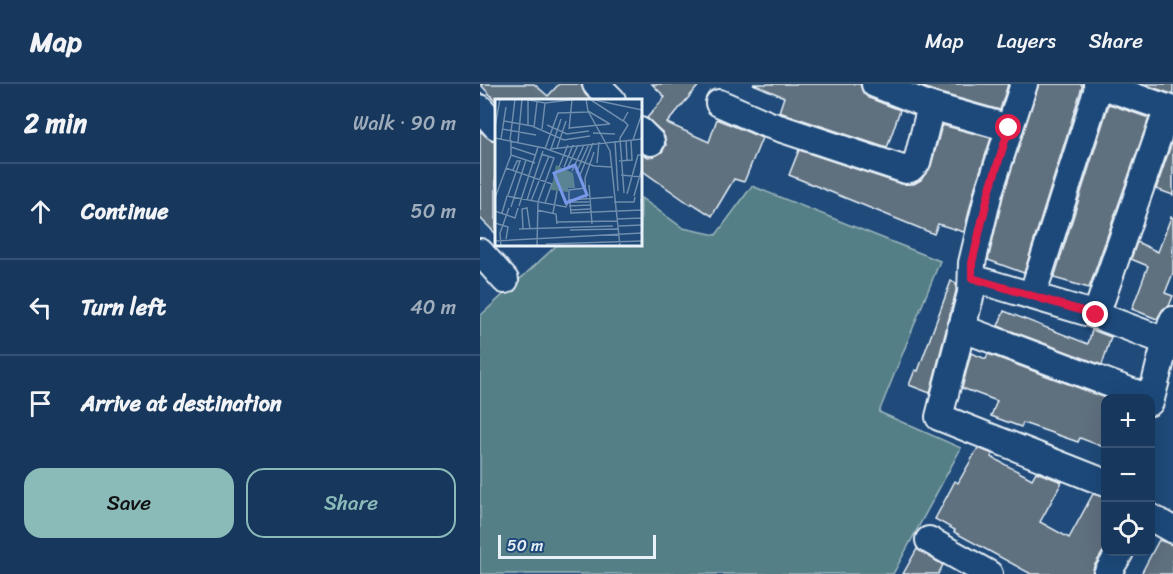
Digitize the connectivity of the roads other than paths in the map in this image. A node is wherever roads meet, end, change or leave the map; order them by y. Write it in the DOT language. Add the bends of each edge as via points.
graph roads {
  1 [pos="596,84"];
  2 [pos="875,84"];
  3 [pos="1024,84"];
  4 [pos="1098,84"];
  5 [pos="611,99"];
  6 [pos="719,103"];
  7 [pos="931,106"];
  8 [pos="480,108"];
  9 [pos="1170,109"];
  10 [pos="495,125"];
  11 [pos="1009,128"];
  12 [pos="480,252"];
  13 [pos="972,278"];
  14 [pos="505,280"];
  15 [pos="1032,296"];
  16 [pos="1096,315"];
  17 [pos="961,328"];
  18 [pos="1169,330"];
  19 [pos="1167,370"];
  20 [pos="1135,394"];
  21 [pos="1154,394"];
  22 [pos="1101,481"];
  23 [pos="1155,520"];
  24 [pos="1173,530"];
  25 [pos="929,540"];
  26 [pos="1118,556"];
  27 [pos="989,574"];
  28 [pos="1107,574"];
  1 -- 5 [label="street"];
  2 -- 7 [label="street"];
  3 -- 11 [label="street"];
  4 -- 9 [label="street"];
  4 -- 15 [label="street"];
  6 -- 7 [label="street" via="767,124 906,170 917,162"];
  7 -- 11 [label="street"];
  8 -- 10 [label="street"];
  9 -- 16 [label="street"];
  11 -- 13 [label="street" via="989,192"];
  12 -- 14 [label="street"];
  13 -- 15 [label="street"];
  13 -- 17 [label="street"];
  15 -- 16 [label="street"];
  16 -- 18 [label="street"];
  17 -- 20 [label="street"];
  17 -- 22 [label="street" via="939,417"];
  18 -- 19 [label="street"];
  19 -- 21 [label="street"];
  23 -- 24 [label="street"];
  25 -- 27 [label="street"];
  26 -- 28 [label="street"];
}
